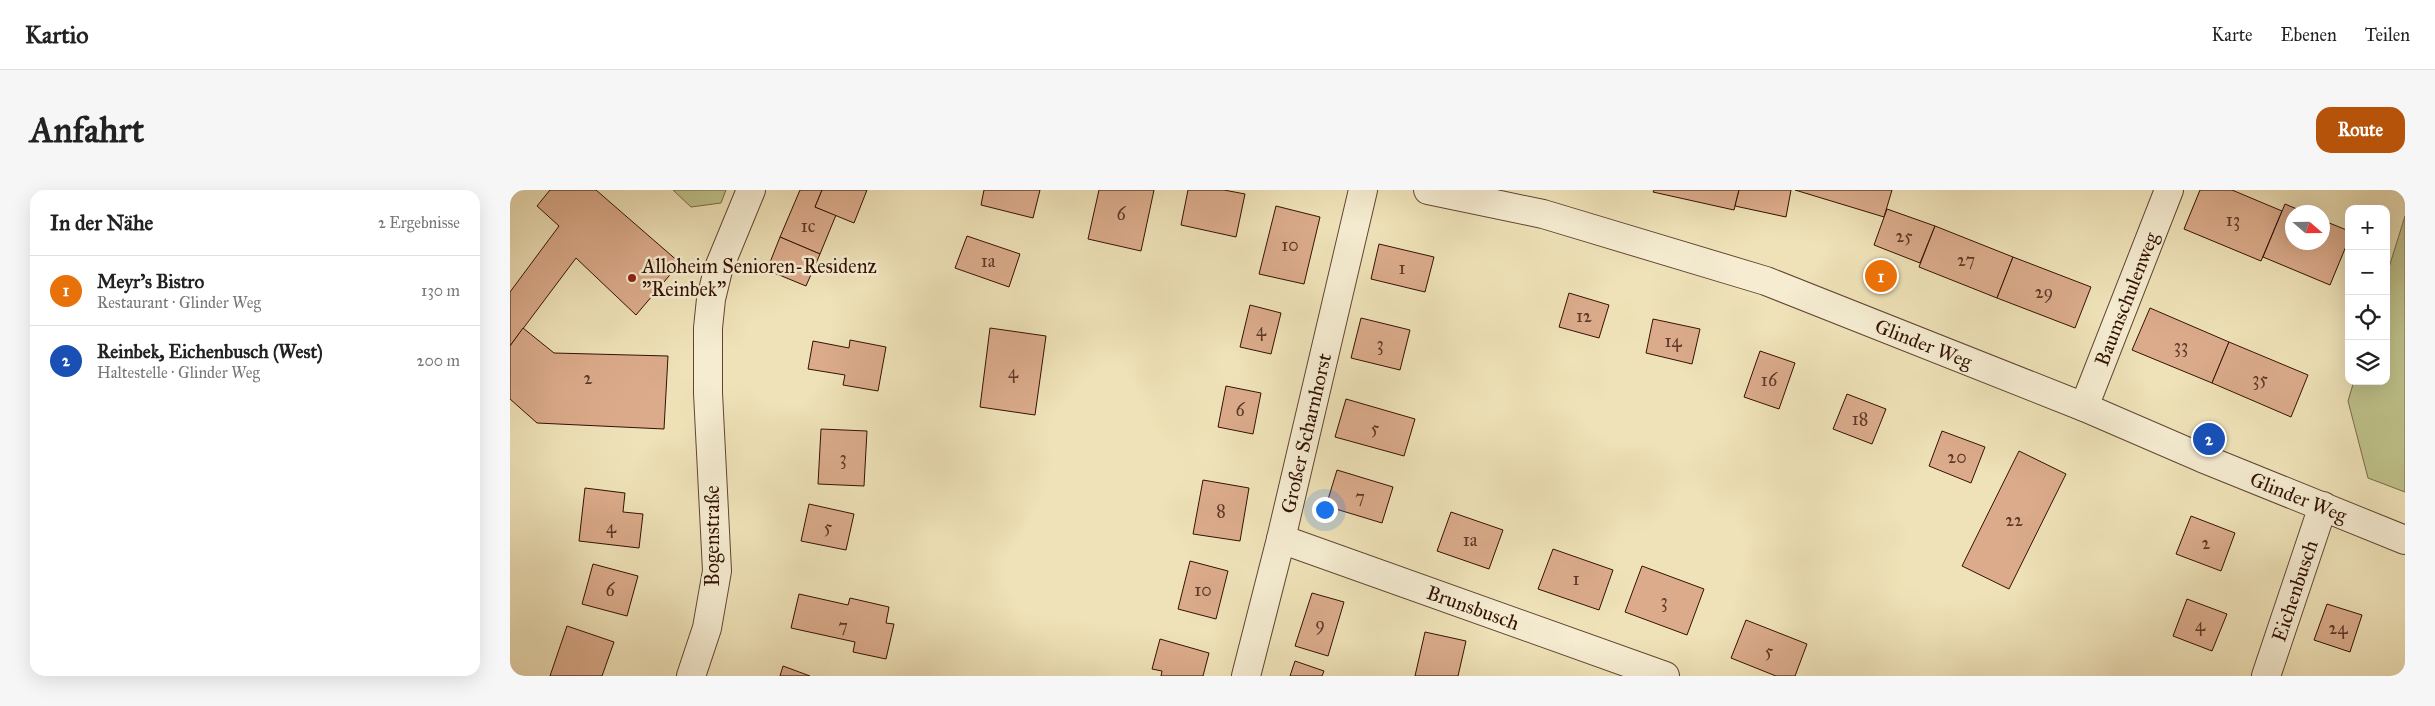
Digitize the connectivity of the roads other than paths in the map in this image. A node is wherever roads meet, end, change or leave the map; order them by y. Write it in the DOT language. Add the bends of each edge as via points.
graph roads {
  1 [pos="751,190"];
  2 [pos="1362,190"];
  3 [pos="1428,190"];
  4 [pos="2169,190"];
  5 [pos="1545,202"];
  6 [pos="2084,408"];
  7 [pos="2323,506"];
  8 [pos="1281,539"];
  9 [pos="2405,540"];
  10 [pos="691,676"];
  11 [pos="1246,676"];
  12 [pos="1665,676"];
  13 [pos="2266,676"];
  1 -- 10 [label="street, Bogenstraße" via="718,270 711,299 708,393 716,571 707,628"];
  2 -- 8 [label="street, Großer Scharnhorst"];
  3 -- 5 [label="street, Glinder Weg"];
  4 -- 6 [label="street, Baumschulenweg"];
  5 -- 6 [label="street, Glinder Weg" via="1766,281"];
  6 -- 7 [label="street, Glinder Weg"];
  7 -- 9 [label="street, Glinder Weg"];
  7 -- 13 [label="street, Eichenbusch"];
  8 -- 11 [label="street, Großer Scharnhorst"];
  8 -- 12 [label="street, Brunsbusch"];
}
